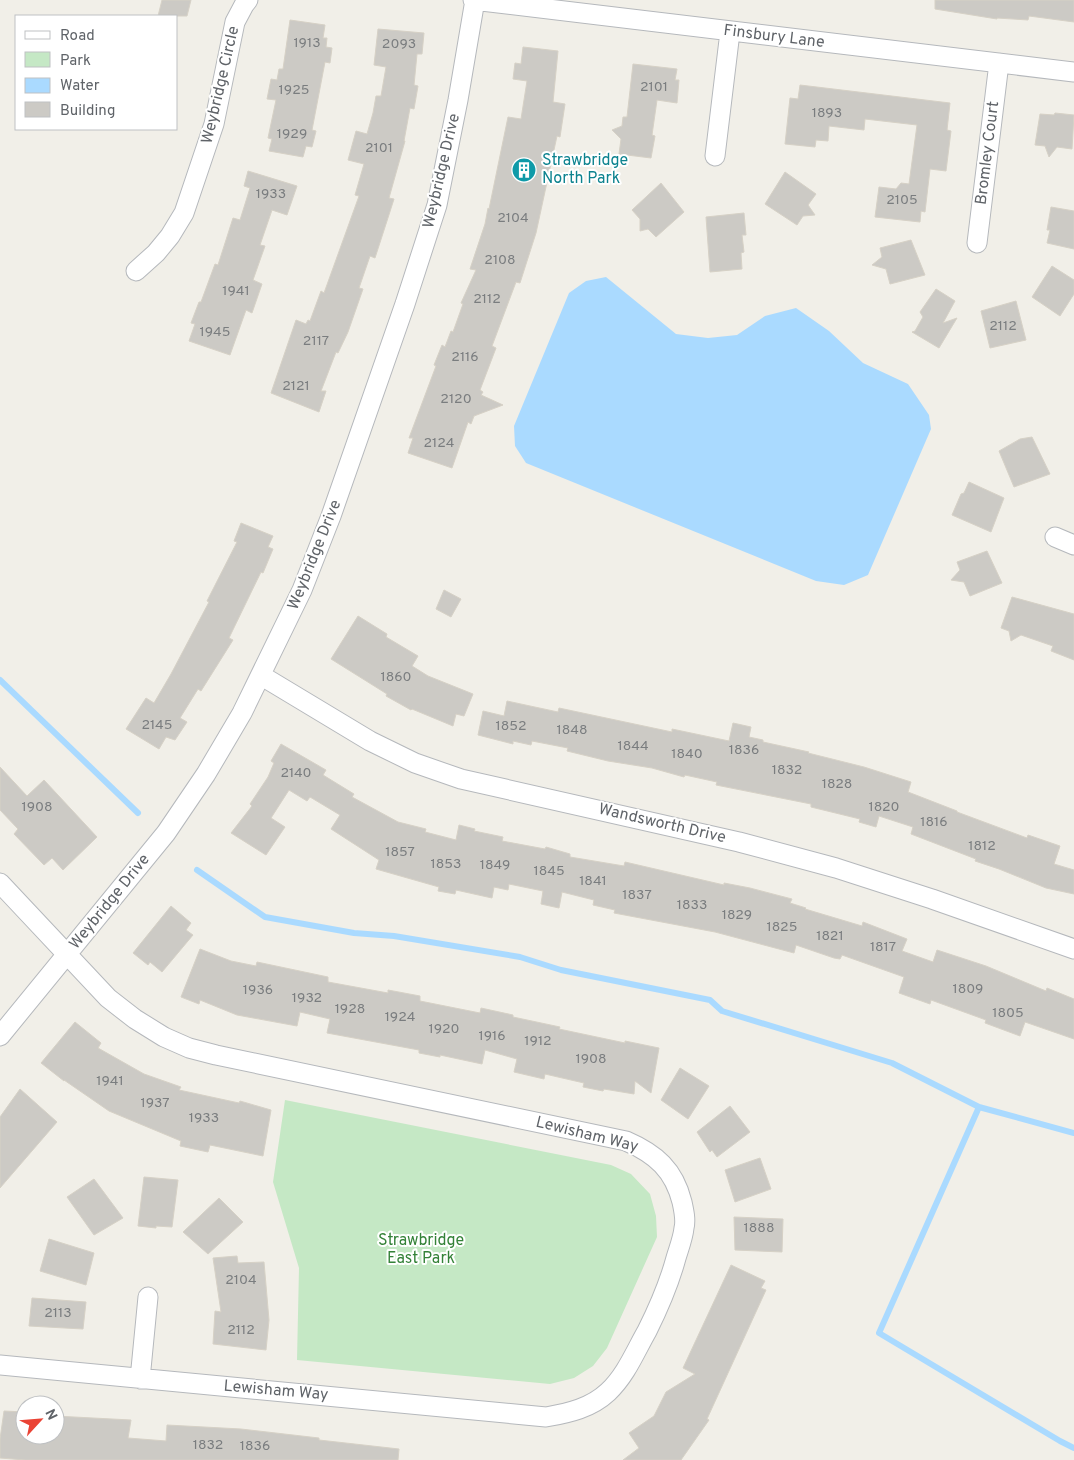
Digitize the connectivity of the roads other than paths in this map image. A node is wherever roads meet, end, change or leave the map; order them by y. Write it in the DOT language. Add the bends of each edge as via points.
graph roads {
  1 [pos="248,0"];
  2 [pos="474,0"];
  3 [pos="730,32"];
  4 [pos="999,63"];
  5 [pos="1074,72"];
  6 [pos="715,156"];
  7 [pos="978,243"];
  8 [pos="136,271"];
  9 [pos="1055,537"];
  10 [pos="1074,546"];
  11 [pos="262,676"];
  12 [pos="0,883"];
  13 [pos="1074,949"];
  14 [pos="67,955"];
  15 [pos="0,1036"];
  16 [pos="148,1297"];
  17 [pos="0,1365"];
  18 [pos="140,1379"];
  1 -- 8 [label="street, Weybridge Circle" via="235,22 214,124 184,213 166,242"];
  2 -- 3 [label="street, Finsbury Lane"];
  2 -- 11 [label="street, Weybridge Drive" via="437,205 331,516 302,590"];
  3 -- 4 [label="street, Finsbury Lane"];
  3 -- 6 [label="street"];
  4 -- 5 [label="street, Finsbury Lane"];
  4 -- 7 [label="street, Bromley Court"];
  9 -- 10 [label="street"];
  11 -- 13 [label="street, Wandsworth Drive" via="370,741 461,780 739,842 836,868"];
  11 -- 14 [label="street, Weybridge Drive" via="206,774 166,833"];
  12 -- 14 [label="street, Lewisham Way"];
  14 -- 15 [label="street, Weybridge Drive"];
  14 -- 18 [label="street, Lewisham Way" via="108,998 134,1019 189,1048 626,1141 660,1160 679,1189 684,1212 684,1228 660,1306 623,1376 602,1397 568,1414 546,1417"];
  16 -- 18 [label="street"];
  17 -- 18 [label="street, Lewisham Way"];
}
